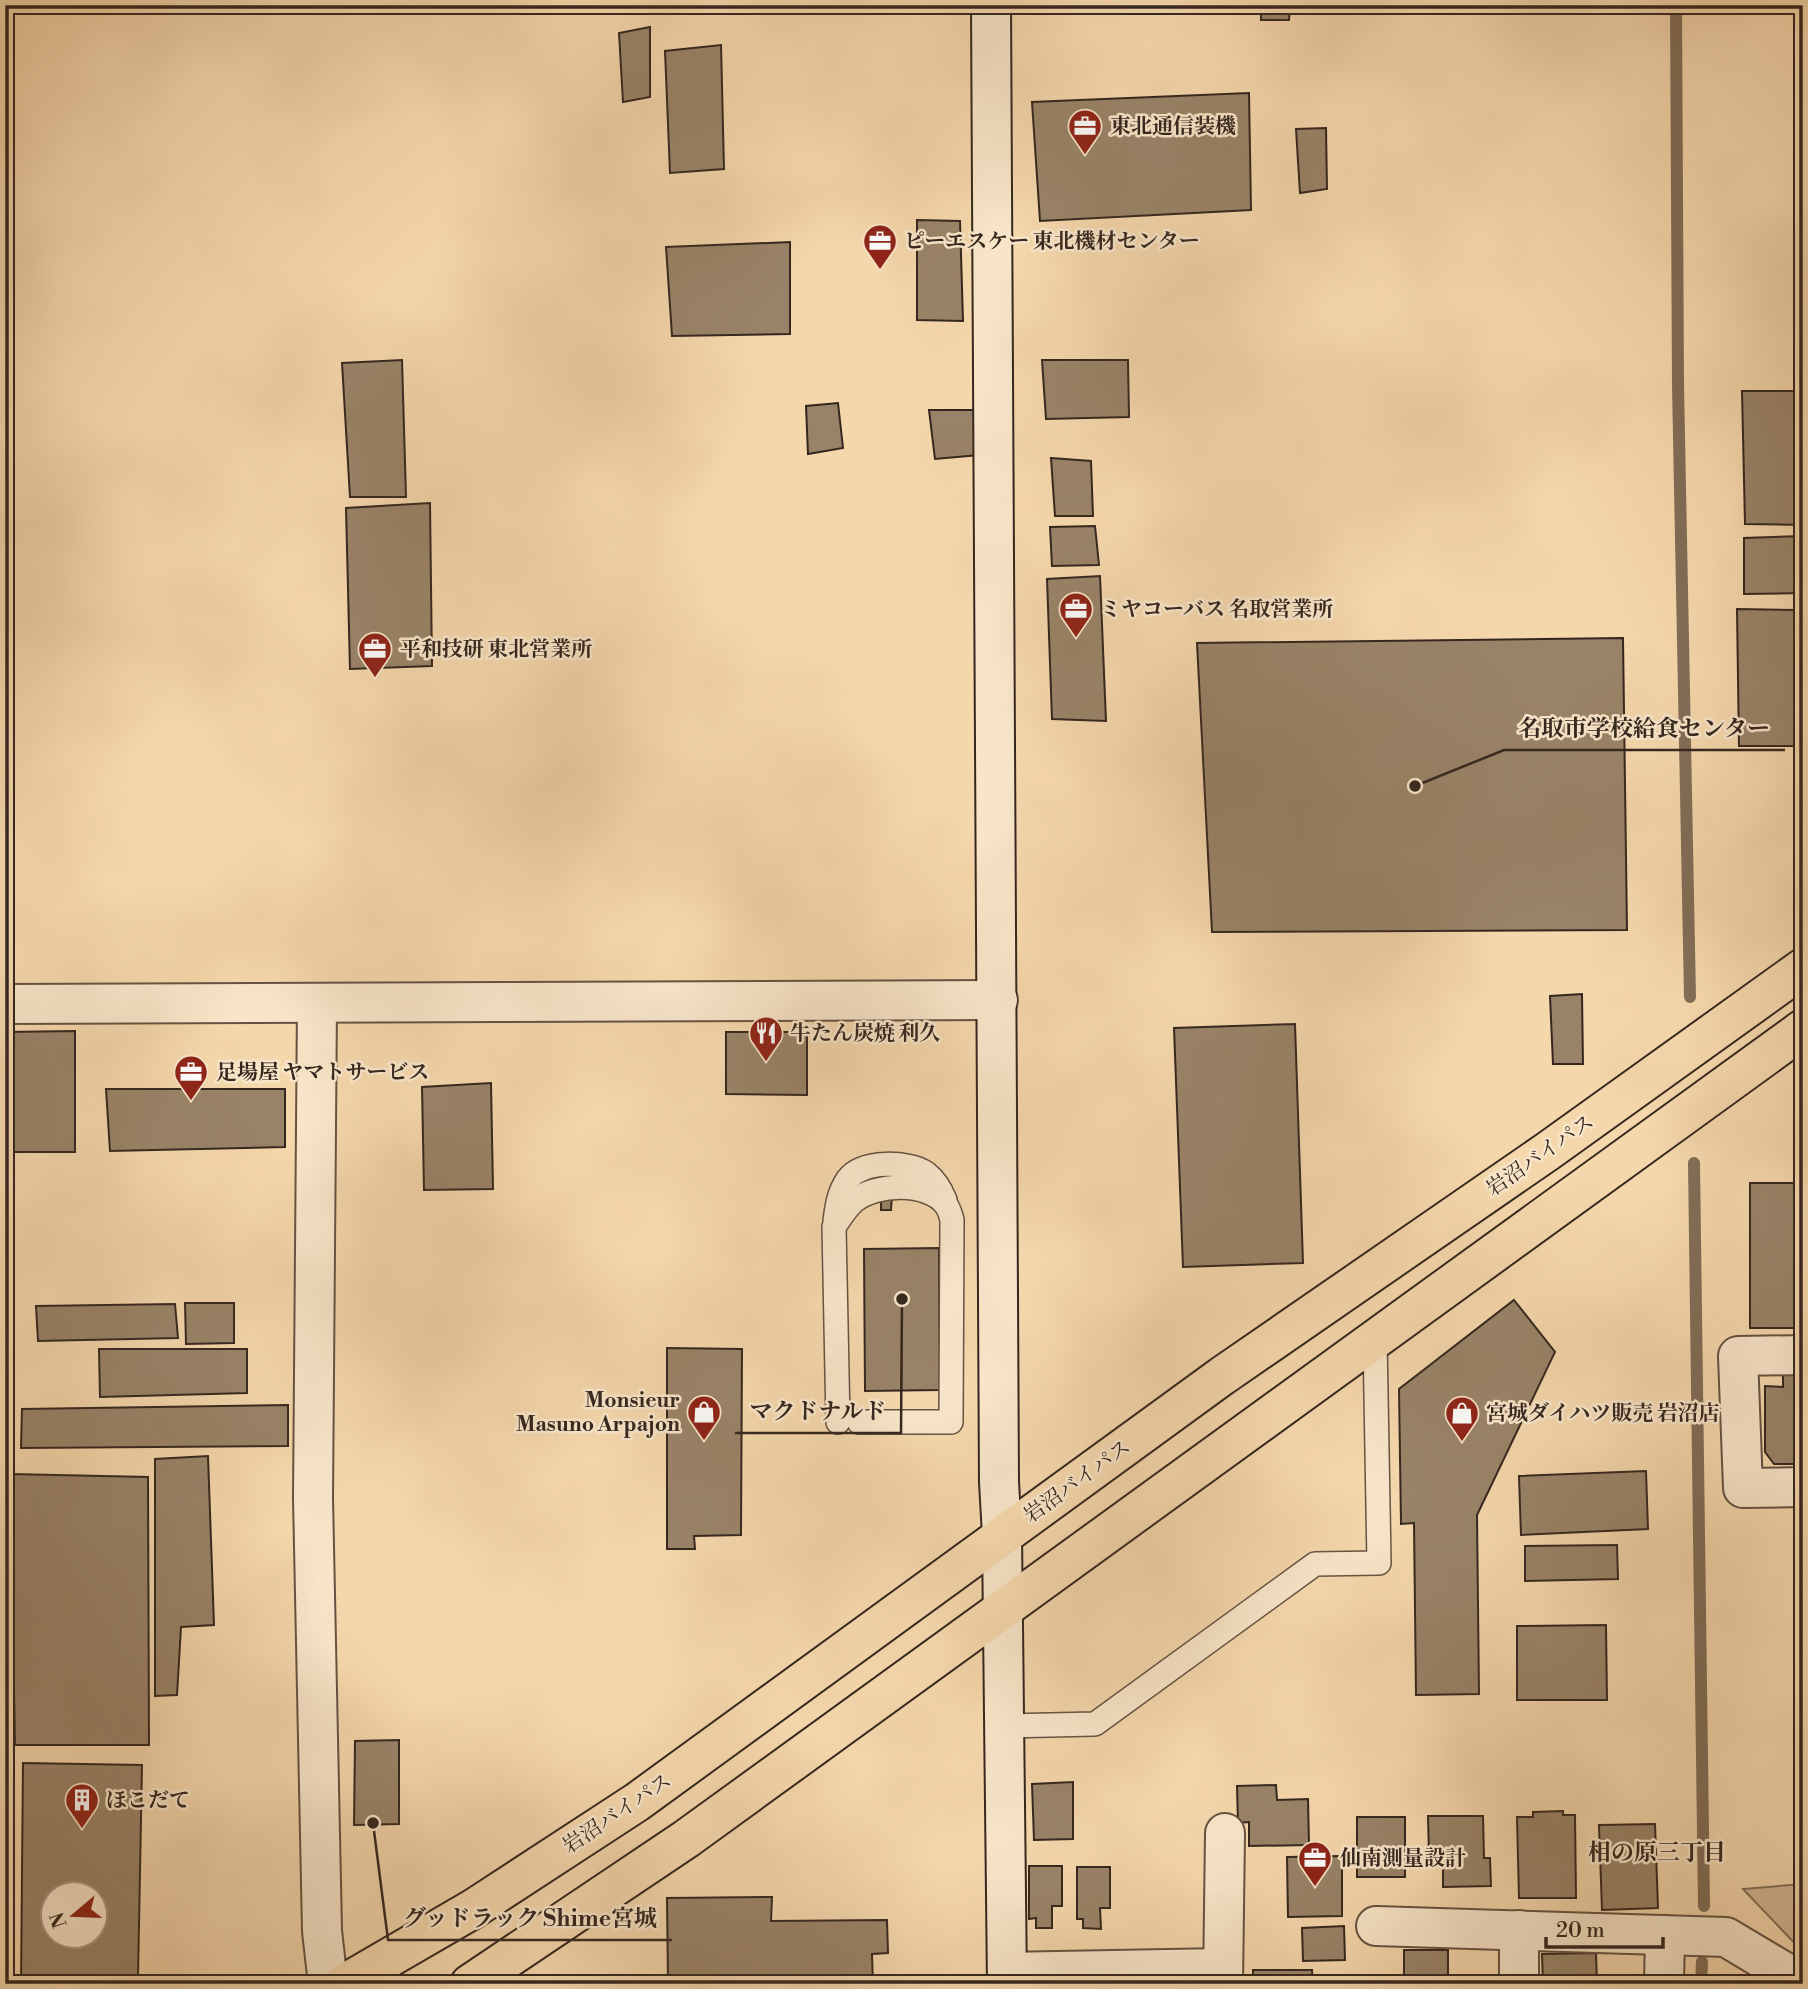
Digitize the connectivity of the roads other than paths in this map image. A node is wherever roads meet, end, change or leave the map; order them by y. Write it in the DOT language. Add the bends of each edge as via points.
graph roads {
  1 [pos="991,5"];
  2 [pos="1803,968"];
  3 [pos="998,1000"];
  4 [pos="5,1004"];
  5 [pos="317,1004"];
  6 [pos="1803,1029"];
  7 [pos="1375,1339"];
  8 [pos="1803,1355"];
  9 [pos="848,1422"];
  10 [pos="1803,1488"];
  11 [pos="1002,1535"];
  12 [pos="1003,1608"];
  13 [pos="1005,1726"];
  14 [pos="1225,1833"];
  15 [pos="1376,1926"];
  16 [pos="1519,1930"];
  17 [pos="1665,1935"];
  18 [pos="1223,1976"];
  19 [pos="1007,1978"];
  20 [pos="1803,1983"];
  21 [pos="328,1984"];
  22 [pos="344,1984"];
  23 [pos="470,1984"];
  24 [pos="1520,1984"];
  25 [pos="1664,1984"];
  1 -- 3 [label="street"];
  2 -- 11 [label="highway, 岩沼バイパス"];
  3 -- 5 [label="street"];
  3 -- 11 [label="street"];
  4 -- 5 [label="street"];
  5 -- 21 [label="street" via="313,1497 322,1931"];
  6 -- 7 [label="highway"];
  7 -- 12 [label="highway"];
  7 -- 13 [label="lane" via="1379,1563 1315,1564 1095,1724"];
  8 -- 10 [label="street" via="1738,1356 1743,1488"];
  9 -- 9 [label="lane" via="834,1227 855,1200 874,1190 930,1192 947,1205 953,1220 951,1422"];
  11 -- 12 [label="street"];
  11 -- 22 [label="highway, 岩沼バイパス" via="637,1802 473,1909"];
  12 -- 13 [label="street"];
  12 -- 23 [label="highway" via="686,1839"];
  13 -- 19 [label="street"];
  14 -- 18 [label="street"];
  15 -- 16 [label="street"];
  16 -- 17 [label="street"];
  16 -- 24 [label="street"];
  17 -- 20 [label="street" via="1726,1937"];
  17 -- 25 [label="street"];
  18 -- 19 [label="street"];
}
